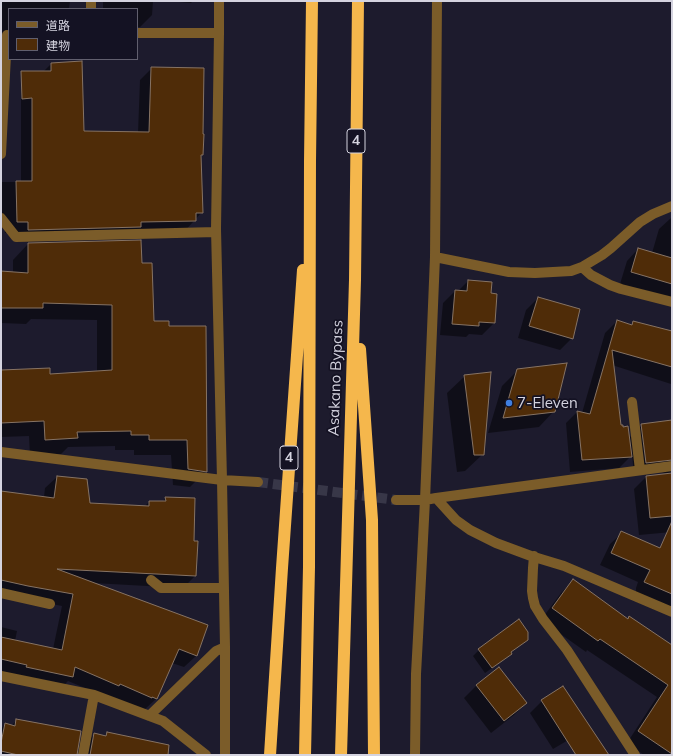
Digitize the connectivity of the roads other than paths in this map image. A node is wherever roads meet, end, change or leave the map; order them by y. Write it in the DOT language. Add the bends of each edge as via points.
graph roads {
  1 [pos="219,1"];
  2 [pos="312,1"];
  3 [pos="358,1"];
  4 [pos="437,1"];
  5 [pos="138,33"];
  6 [pos="219,33"];
  7 [pos="6,35"];
  8 [pos="1,154"];
  9 [pos="310,162"];
  10 [pos="672,206"];
  11 [pos="1,218"];
  12 [pos="216,232"];
  13 [pos="435,256"];
  14 [pos="582,266"];
  15 [pos="355,280"];
  16 [pos="672,302"];
  17 [pos="632,402"];
  18 [pos="1,452"];
  19 [pos="672,466"];
  20 [pos="640,470"];
  21 [pos="222,480"];
  22 [pos="258,482"];
  23 [pos="436,498"];
  24 [pos="396,500"];
  25 [pos="425,500"];
  26 [pos="534,556"];
  27 [pos="151,580"];
  28 [pos="224,588"];
  29 [pos="1,593"];
  30 [pos="50,604"];
  31 [pos="672,612"];
  32 [pos="225,647"];
  33 [pos="1,676"];
  34 [pos="94,695"];
  35 [pos="149,716"];
  36 [pos="83,755"];
  37 [pos="206,755"];
  38 [pos="225,755"];
  39 [pos="270,755"];
  40 [pos="305,755"];
  41 [pos="341,755"];
  42 [pos="374,755"];
  43 [pos="415,755"];
  44 [pos="635,755"];
  1 -- 6 [label="street"];
  2 -- 9 [label="highway, Asakano Bypass / 4"];
  3 -- 15 [label="highway, Asakano Bypass / 4"];
  4 -- 13 [label="street"];
  5 -- 6 [label="street"];
  6 -- 12 [label="street"];
  7 -- 8 [label="street"];
  9 -- 39 [label="highway, 4"];
  9 -- 40 [label="highway, Asakano Bypass / 4" via="309,567"];
  10 -- 14 [label="street" via="640,222 602,255"];
  11 -- 12 [label="street" via="16,237"];
  12 -- 21 [label="street"];
  13 -- 14 [label="street" via="509,272 560,272"];
  13 -- 25 [label="street"];
  14 -- 16 [label="street" via="591,275 610,285"];
  15 -- 41 [label="highway, Asakano Bypass / 4"];
  15 -- 42 [label="highway, 4" via="372,520"];
  17 -- 20 [label="street"];
  18 -- 21 [label="street"];
  19 -- 20 [label="street"];
  20 -- 23 [label="street"];
  21 -- 22 [label="street"];
  21 -- 28 [label="street"];
  23 -- 25 [label="street"];
  23 -- 26 [label="street" via="456,520 470,530"];
  24 -- 25 [label="street"];
  25 -- 43 [label="street" via="416,674"];
  26 -- 31 [label="street" via="564,566"];
  26 -- 44 [label="street" via="532,591 535,606 567,650"];
  27 -- 28 [label="street" via="160,588"];
  28 -- 32 [label="street"];
  29 -- 30 [label="street"];
  32 -- 35 [label="street" via="216,651"];
  32 -- 38 [label="street"];
  33 -- 34 [label="street"];
  34 -- 35 [label="street"];
  34 -- 36 [label="street"];
  35 -- 37 [label="street" via="163,721"];
}
